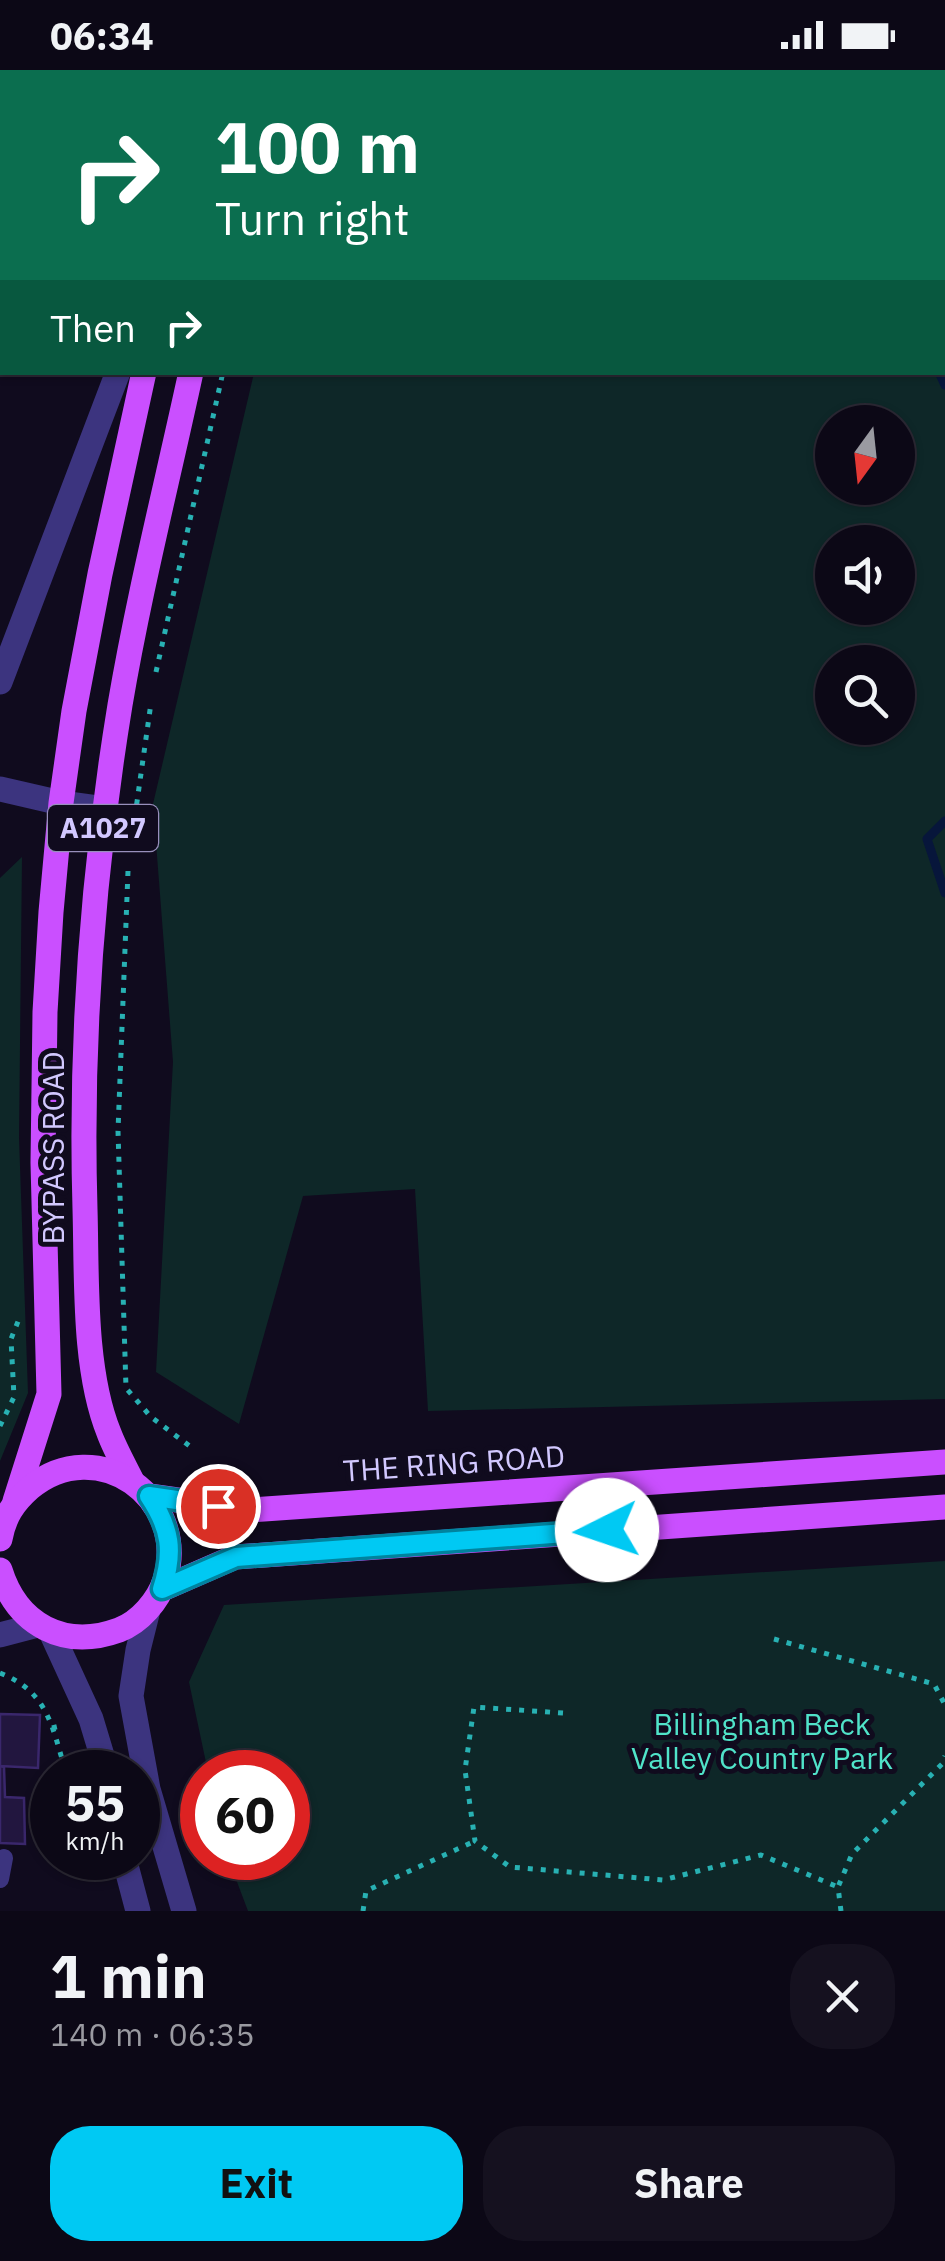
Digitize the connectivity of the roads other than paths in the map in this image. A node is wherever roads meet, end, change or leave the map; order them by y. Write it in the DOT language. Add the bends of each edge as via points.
graph roads {
  1 [pos="117,375"];
  2 [pos="143,375"];
  3 [pos="191,375"];
  4 [pos="1,675"];
  5 [pos="0,789"];
  6 [pos="61,804"];
  7 [pos="105,809"];
  8 [pos="945,1462"];
  9 [pos="140,1488"];
  10 [pos="15,1501"];
  11 [pos="945,1507"];
  12 [pos="0,1539"];
  13 [pos="0,1570"];
  14 [pos="155,1599"];
  15 [pos="44,1628"];
  16 [pos="0,1635"];
  17 [pos="100,1750"];
  18 [pos="4,1858"];
  19 [pos="0,1879"];
  20 [pos="130,1880"];
  21 [pos="138,1911"];
  22 [pos="184,1911"];
  1 -- 4 [label="street"];
  2 -- 6 [label="main road, BYPASS ROAD / A1027" via="100,574"];
  3 -- 7 [label="main road, BYPASS ROAD / A1027" via="146,572"];
  5 -- 6 [label="street"];
  6 -- 7 [label="street"];
  6 -- 10 [label="main road, BYPASS ROAD / A1027" via="45,1012 49,1394"];
  7 -- 9 [label="main road, BYPASS ROAD / A1027" via="88,1011 88,1290 92,1361 108,1430"];
  8 -- 9 [label="main road, THE RING ROAD" via="249,1510"];
  9 -- 10 [label="main road, THE RING ROAD" via="107,1470 69,1468 46,1476"];
  9 -- 14 [label="main road, A1027" via="169,1537 169,1566"];
  10 -- 12 [label="main road, A1027"];
  11 -- 14 [label="main road" via="236,1557"];
  13 -- 15 [label="main road" via="21,1610"];
  14 -- 15 [label="main road" via="123,1629 85,1638"];
  14 -- 22 [label="street" via="131,1696 148,1790"];
  15 -- 16 [label="street"];
  15 -- 17 [label="street"];
  18 -- 19 [label="lane"];
  20 -- 21 [label="street"];
}
